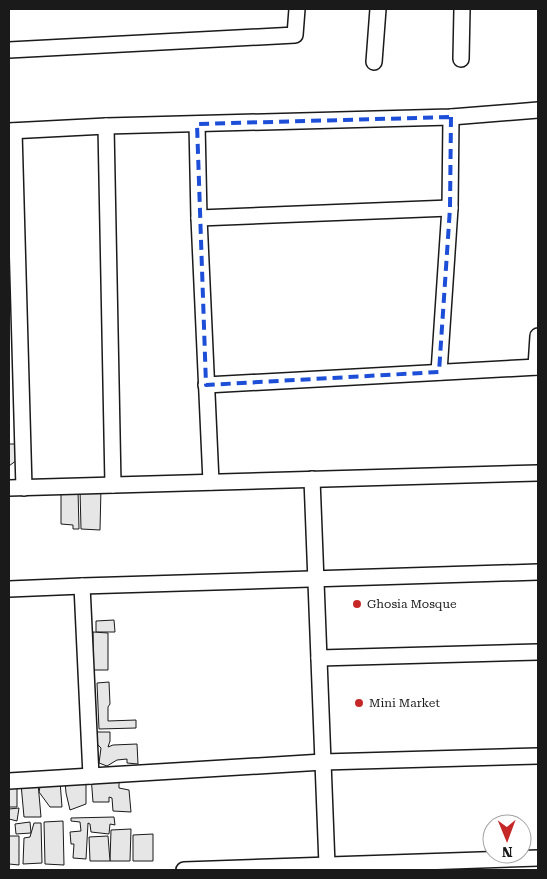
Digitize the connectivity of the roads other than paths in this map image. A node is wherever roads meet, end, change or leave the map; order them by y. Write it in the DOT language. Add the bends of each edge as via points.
graph roads {
  1 [pos="297,9"];
  2 [pos="378,9"];
  3 [pos="462,9"];
  4 [pos="9,50"];
  5 [pos="461,59"];
  6 [pos="374,62"];
  7 [pos="538,110"];
  8 [pos="451,117"];
  9 [pos="197,124"];
  10 [pos="106,126"];
  11 [pos="11,131"];
  12 [pos="450,208"];
  13 [pos="199,218"];
  14 [pos="538,336"];
  15 [pos="537,367"];
  16 [pos="439,372"];
  17 [pos="206,385"];
  18 [pos="538,473"];
  19 [pos="312,479"];
  20 [pos="211,482"];
  21 [pos="113,485"];
  22 [pos="9,488"];
  23 [pos="24,488"];
  24 [pos="538,572"];
  25 [pos="316,579"];
  26 [pos="82,586"];
  27 [pos="9,590"];
  28 [pos="538,652"];
  29 [pos="319,658"];
  30 [pos="538,756"];
  31 [pos="322,762"];
  32 [pos="91,776"];
  33 [pos="9,781"];
  34 [pos="538,858"];
  35 [pos="327,866"];
  36 [pos="184,870"];
  1 -- 4 [label="street" via="295,35"];
  2 -- 6 [label="street"];
  3 -- 5 [label="street"];
  7 -- 8 [label="street"];
  8 -- 9 [label="street"];
  8 -- 12 [label="street"];
  9 -- 10 [label="street"];
  9 -- 13 [label="street"];
  10 -- 11 [label="street"];
  10 -- 21 [label="street"];
  11 -- 23 [label="street"];
  12 -- 13 [label="street"];
  12 -- 16 [label="street"];
  13 -- 17 [label="street"];
  14 -- 15 [label="street"];
  15 -- 16 [label="street"];
  16 -- 17 [label="street"];
  17 -- 20 [label="street"];
  18 -- 19 [label="street"];
  19 -- 20 [label="street"];
  19 -- 25 [label="street"];
  20 -- 21 [label="street"];
  21 -- 23 [label="street"];
  22 -- 23 [label="street"];
  24 -- 25 [label="street"];
  25 -- 26 [label="street"];
  25 -- 29 [label="street"];
  26 -- 27 [label="street"];
  26 -- 32 [label="street"];
  28 -- 29 [label="street"];
  29 -- 31 [label="street"];
  30 -- 31 [label="street"];
  31 -- 32 [label="street"];
  31 -- 35 [label="street"];
  32 -- 33 [label="street"];
  34 -- 35 [label="street"];
  35 -- 36 [label="street"];
}
